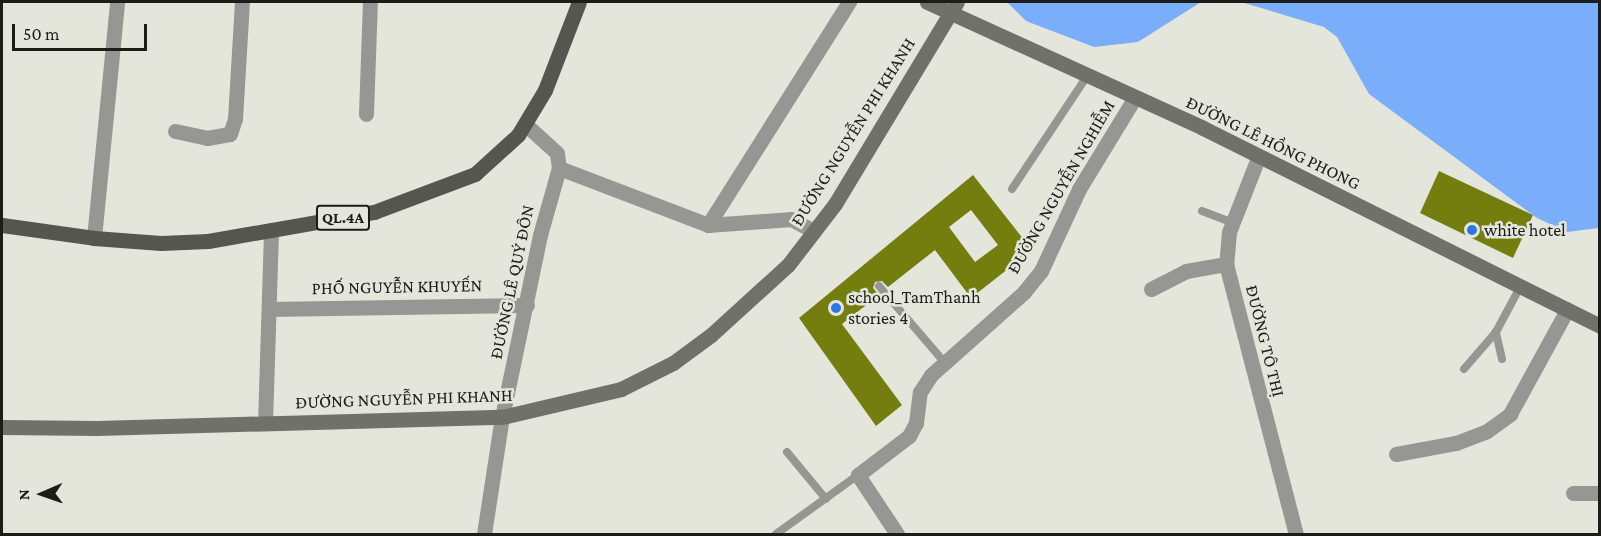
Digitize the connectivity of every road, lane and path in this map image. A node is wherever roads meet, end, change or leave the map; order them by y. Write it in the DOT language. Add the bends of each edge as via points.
graph roads {
  1 [pos="117,2"];
  2 [pos="242,2"];
  3 [pos="370,2"];
  4 [pos="579,2"];
  5 [pos="849,2"];
  6 [pos="927,2"];
  7 [pos="953,7"];
  8 [pos="1087,76"];
  9 [pos="1134,99"];
  10 [pos="366,114"];
  11 [pos="525,124"];
  12 [pos="176,131"];
  13 [pos="1258,158"];
  14 [pos="559,168"];
  15 [pos="1012,189"];
  16 [pos="1202,211"];
  17 [pos="1233,223"];
  18 [pos="2,225"];
  19 [pos="708,225"];
  20 [pos="271,230"];
  21 [pos="814,231"];
  22 [pos="93,238"];
  23 [pos="1226,264"];
  24 [pos="879,286"];
  25 [pos="1520,287"];
  26 [pos="1151,289"];
  27 [pos="527,305"];
  28 [pos="269,309"];
  29 [pos="1567,310"];
  30 [pos="1599,326"];
  31 [pos="1496,332"];
  32 [pos="1502,359"];
  33 [pos="945,363"];
  34 [pos="1464,369"];
  35 [pos="502,417"];
  36 [pos="265,423"];
  37 [pos="2,427"];
  38 [pos="787,452"];
  39 [pos="1396,454"];
  40 [pos="858,475"];
  41 [pos="1573,493"];
  42 [pos="1599,493"];
  43 [pos="825,499"];
  44 [pos="484,534"];
  45 [pos="776,534"];
  46 [pos="897,534"];
  47 [pos="1296,534"];
  1 -- 22 [label="street"];
  2 -- 12 [label="street" via="235,119 230,134 207,138"];
  3 -- 10 [label="street"];
  4 -- 11 [label="main road, QL.4A" via="546,90"];
  5 -- 19 [label="street"];
  6 -- 7 [label="street, ĐƯỜNG LÊ HỒNG PHONG"];
  7 -- 8 [label="street, ĐƯỜNG LÊ HỒNG PHONG"];
  7 -- 21 [label="street, ĐƯỜNG NGUYỄN PHI KHANH"];
  8 -- 9 [label="street, ĐƯỜNG LÊ HỒNG PHONG"];
  8 -- 15 [label="lane"];
  9 -- 13 [label="street, ĐƯỜNG LÊ HỒNG PHONG" via="1203,128"];
  9 -- 33 [label="street, ĐƯỜNG NGUYỄN NGHIỄM" via="1079,189 1041,271 1024,292"];
  11 -- 14 [label="street" via="557,153"];
  11 -- 20 [label="main road, QL.4A" via="475,174 374,212"];
  13 -- 17 [label="street, ĐƯỜNG TÔ THỊ"];
  13 -- 25 [label="street, ĐƯỜNG LÊ HỒNG PHONG"];
  14 -- 19 [label="street"];
  14 -- 27 [label="street, ĐƯỜNG LÊ QUÝ ĐÔN" via="540,235"];
  16 -- 17 [label="lane"];
  17 -- 23 [label="street, ĐƯỜNG TÔ THỊ"];
  18 -- 22 [label="main road, QL.4A"];
  19 -- 21 [label="street" via="791,219"];
  20 -- 22 [label="main road, QL.4A" via="208,241 160,243"];
  20 -- 28 [label="street"];
  21 -- 35 [label="street, ĐƯỜNG NGUYỄN PHI KHANH" via="788,265 711,335 673,363 621,389"];
  23 -- 26 [label="street" via="1186,271"];
  23 -- 47 [label="street, ĐƯỜNG TÔ THỊ"];
  24 -- 33 [label="lane"];
  25 -- 29 [label="street, ĐƯỜNG LÊ HỒNG PHONG"];
  25 -- 31 [label="lane"];
  27 -- 28 [label="street, PHỐ NGUYỄN KHUYẾN"];
  27 -- 35 [label="street, ĐƯỜNG LÊ QUÝ ĐÔN"];
  28 -- 36 [label="street"];
  29 -- 30 [label="street, ĐƯỜNG LÊ HỒNG PHONG"];
  29 -- 39 [label="street" via="1510,414 1487,431 1456,444"];
  31 -- 32 [label="lane"];
  31 -- 34 [label="lane"];
  33 -- 40 [label="street, ĐƯỜNG NGUYỄN NGHIỄM" via="920,392 916,423 909,436"];
  35 -- 36 [label="street, ĐƯỜNG NGUYỄN PHI KHANH"];
  35 -- 44 [label="street, ĐƯỜNG LÊ QUÝ ĐÔN"];
  36 -- 37 [label="street, ĐƯỜNG NGUYỄN PHI KHANH"];
  38 -- 43 [label="lane"];
  40 -- 43 [label="lane"];
  40 -- 46 [label="street"];
  41 -- 42 [label="street"];
  43 -- 45 [label="lane"];
}
